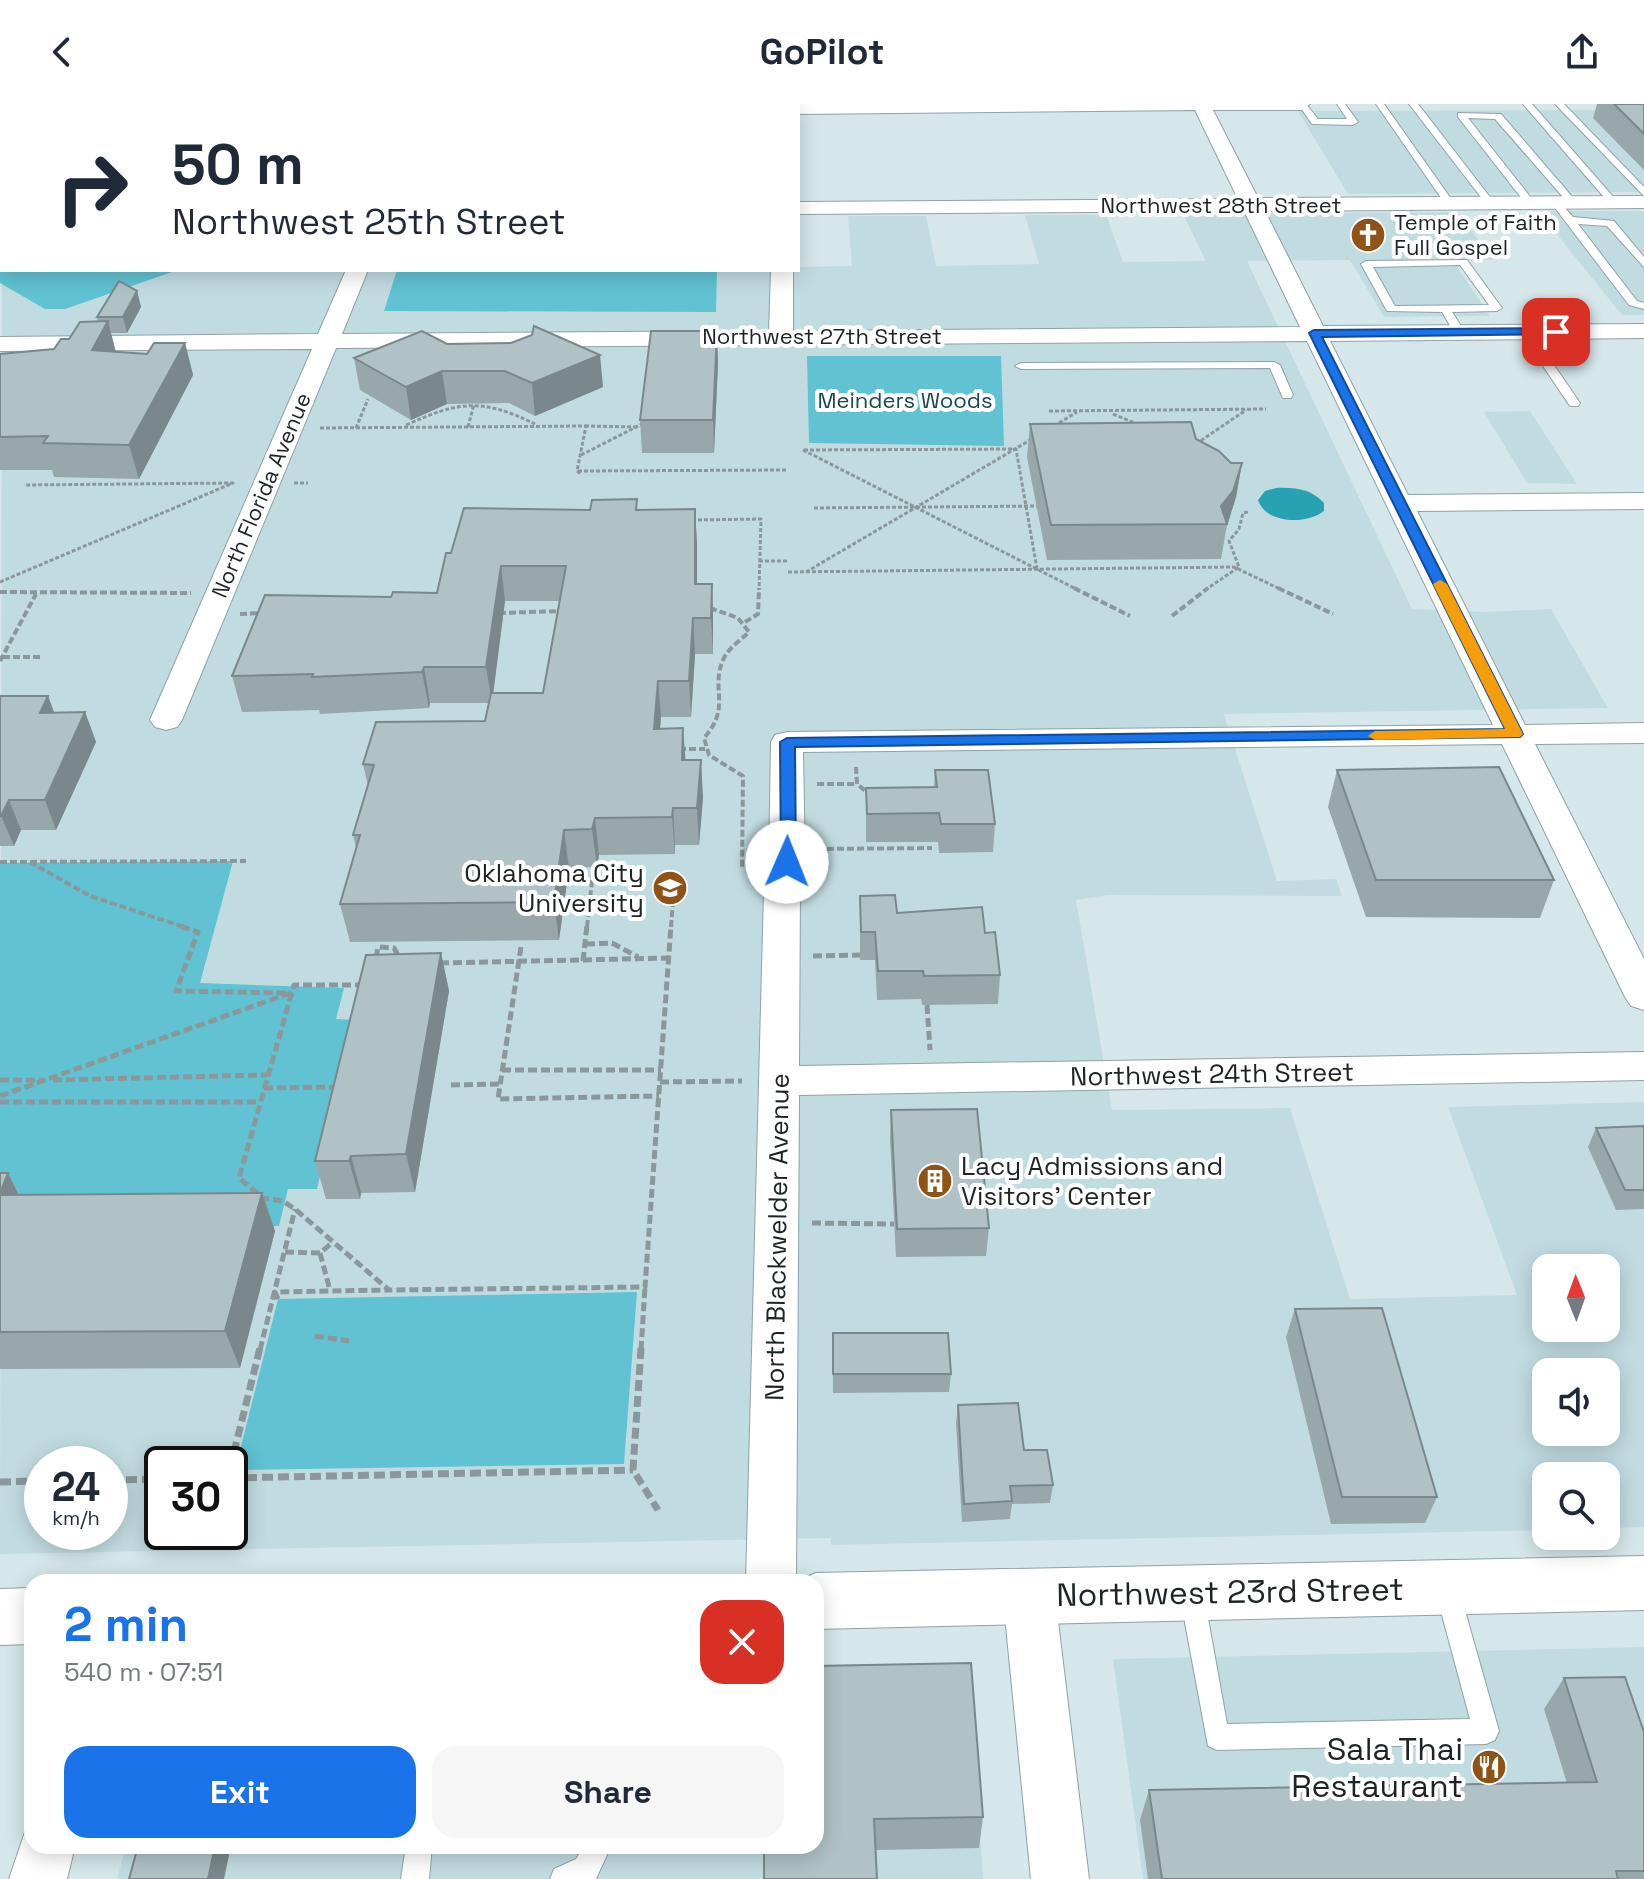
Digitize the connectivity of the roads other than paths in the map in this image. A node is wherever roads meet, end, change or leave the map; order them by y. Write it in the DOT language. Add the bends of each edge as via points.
graph roads {
  1 [pos="1201,104"];
  2 [pos="1301,104"];
  3 [pos="1341,104"];
  4 [pos="1380,104"];
  5 [pos="1413,104"];
  6 [pos="1471,104"];
  7 [pos="1527,104"];
  8 [pos="1559,104"];
  9 [pos="800,108"];
  10 [pos="1479,116"];
  11 [pos="1644,193"];
  12 [pos="1613,202"];
  13 [pos="1644,202"];
  14 [pos="1449,203"];
  15 [pos="1490,203"];
  16 [pos="1530,203"];
  17 [pos="1251,205"];
  18 [pos="800,208"];
  19 [pos="1566,208"];
  20 [pos="1644,264"];
  21 [pos="356,272"];
  22 [pos="782,272"];
  23 [pos="1644,306"];
  24 [pos="1445,309"];
  25 [pos="1644,331"];
  26 [pos="1459,332"];
  27 [pos="1526,332"];
  28 [pos="1314,333"];
  29 [pos="781,336"];
  30 [pos="326,341"];
  31 [pos="0,344"];
  32 [pos="1021,366"];
  33 [pos="1287,395"];
  34 [pos="1574,403"];
  35 [pos="1644,501"];
  36 [pos="1399,503"];
  37 [pos="166,720"];
  38 [pos="1644,733"];
  39 [pos="1515,734"];
  40 [pos="1644,997"];
  41 [pos="1644,1066"];
  42 [pos="761,1081"];
  43 [pos="771,1574"];
  44 [pos="1644,1583"];
  45 [pos="1446,1587"];
  46 [pos="1191,1593"];
  47 [pos="1029,1596"];
  48 [pos="824,1601"];
  49 [pos="24,1616"];
  50 [pos="0,1617"];
  51 [pos="45,1854"];
  52 [pos="418,1854"];
  53 [pos="594,1854"];
  54 [pos="38,1879"];
  55 [pos="415,1879"];
  56 [pos="564,1879"];
  57 [pos="1060,1879"];
  1 -- 2 [label="street"];
  1 -- 9 [label="street"];
  1 -- 17 [label="street"];
  2 -- 3 [label="lane" via="1315,122 1353,122"];
  4 -- 14 [label="lane"];
  5 -- 15 [label="lane"];
  6 -- 10 [label="lane"];
  7 -- 12 [label="lane"];
  8 -- 11 [label="lane"];
  10 -- 16 [label="lane" via="1461,115"];
  10 -- 19 [label="lane" via="1498,116"];
  12 -- 13 [label="street, Northwest 28th Street"];
  12 -- 19 [label="street, Northwest 28th Street"];
  14 -- 15 [label="street, Northwest 28th Street"];
  14 -- 17 [label="street, Northwest 28th Street"];
  15 -- 16 [label="street, Northwest 28th Street"];
  16 -- 19 [label="street, Northwest 28th Street"];
  17 -- 18 [label="street, Northwest 28th Street"];
  17 -- 28 [label="street"];
  19 -- 20 [label="lane" via="1607,221"];
  19 -- 23 [label="lane" via="1633,303"];
  21 -- 30 [label="street, North Florida Avenue"];
  22 -- 29 [label="street"];
  24 -- 24 [label="lane" via="1497,308 1463,262 1366,264 1391,309"];
  24 -- 26 [label="lane"];
  25 -- 27 [label="street, Northwest 27th Street"];
  26 -- 27 [label="street, Northwest 27th Street"];
  26 -- 28 [label="street, Northwest 27th Street"];
  27 -- 34 [label="lane"];
  28 -- 29 [label="street, Northwest 27th Street"];
  28 -- 36 [label="street"];
  29 -- 30 [label="street, Northwest 27th Street"];
  30 -- 31 [label="street, Northwest 27th Street"];
  30 -- 37 [label="street, North Florida Avenue"];
  32 -- 33 [label="lane" via="1274,365"];
  35 -- 36 [label="street"];
  36 -- 39 [label="street"];
  38 -- 39 [label="street"];
  39 -- 40 [label="street"];
  39 -- 42 [label="street, North Blackwelder Avenue" via="787,742 786,867"];
  41 -- 42 [label="street, Northwest 24th Street"];
  42 -- 43 [label="street, North Blackwelder Avenue"];
  44 -- 45 [label="main road, Northwest 23rd Street"];
  45 -- 46 [label="main road, Northwest 23rd Street"];
  45 -- 46 [label="lane" via="1486,1731 1217,1737"];
  46 -- 47 [label="main road, Northwest 23rd Street"];
  47 -- 48 [label="main road, Northwest 23rd Street"];
  47 -- 57 [label="street"];
  49 -- 50 [label="main road"];
  51 -- 54 [label="street"];
  52 -- 55 [label="lane"];
  53 -- 56 [label="lane" via="586,1869"];
}
